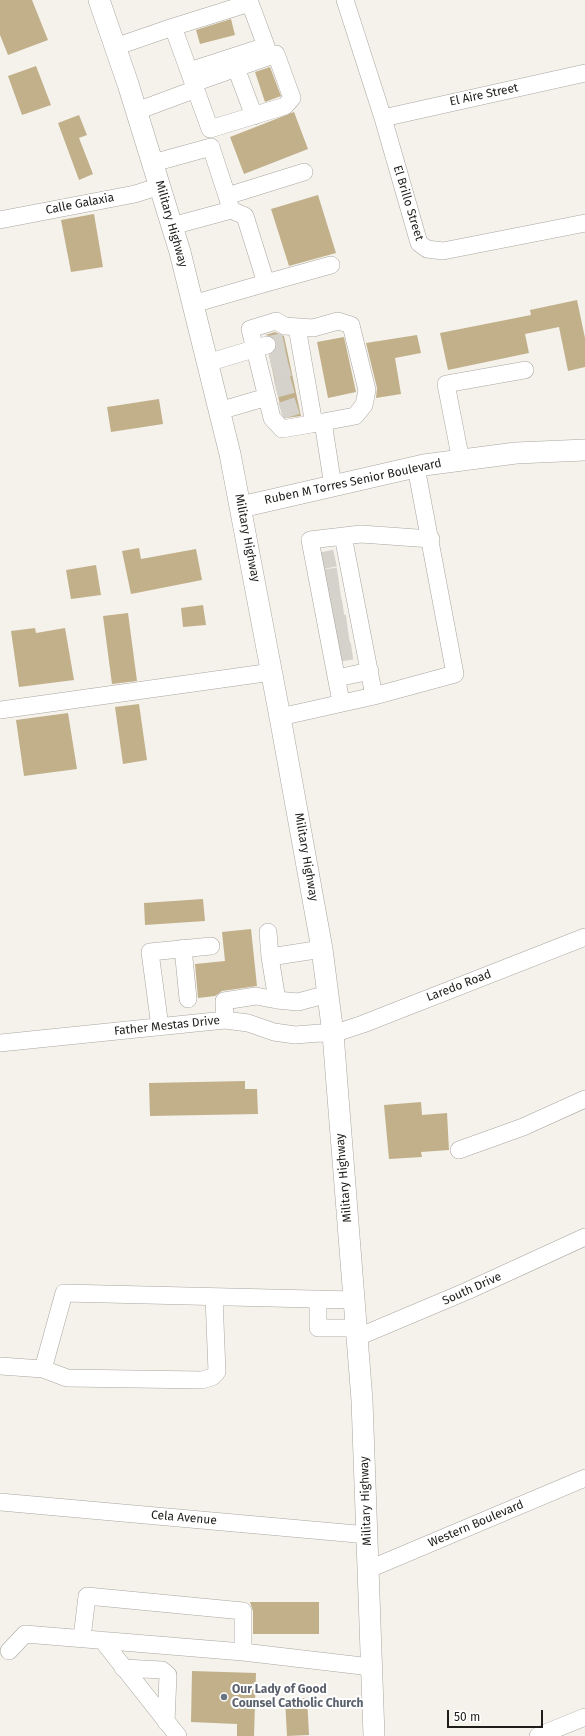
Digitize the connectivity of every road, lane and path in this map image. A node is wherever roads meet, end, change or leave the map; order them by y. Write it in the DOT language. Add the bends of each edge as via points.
graph roads {
  1 [pos="99,0"];
  2 [pos="345,0"];
  3 [pos="173,27"];
  4 [pos="116,47"];
  5 [pos="236,68"];
  6 [pos="585,74"];
  7 [pos="193,81"];
  8 [pos="137,111"];
  9 [pos="254,116"];
  10 [pos="383,118"];
  11 [pos="153,163"];
  12 [pos="304,172"];
  13 [pos="160,186"];
  14 [pos="229,203"];
  15 [pos="0,220"];
  16 [pos="585,223"];
  17 [pos="172,226"];
  18 [pos="331,265"];
  19 [pos="266,282"];
  20 [pos="193,304"];
  21 [pos="295,350"];
  22 [pos="264,360"];
  23 [pos="207,363"];
  24 [pos="525,370"];
  25 [pos="272,400"];
  26 [pos="219,411"];
  27 [pos="318,423"];
  28 [pos="585,450"];
  29 [pos="461,460"];
  30 [pos="416,467"];
  31 [pos="333,486"];
  32 [pos="241,507"];
  33 [pos="343,536"];
  34 [pos="431,539"];
  35 [pos="330,560"];
  36 [pos="334,584"];
  37 [pos="343,630"];
  38 [pos="370,671"];
  39 [pos="272,672"];
  40 [pos="337,678"];
  41 [pos="374,696"];
  42 [pos="341,702"];
  43 [pos="0,710"];
  44 [pos="280,717"];
  45 [pos="268,932"];
  46 [pos="585,937"];
  47 [pos="211,946"];
  48 [pos="183,948"];
  49 [pos="322,950"];
  50 [pos="270,957"];
  51 [pos="328,994"];
  52 [pos="188,999"];
  53 [pos="277,1000"];
  54 [pos="225,1020"];
  55 [pos="160,1027"];
  56 [pos="333,1034"];
  57 [pos="0,1043"];
  58 [pos="585,1100"];
  59 [pos="459,1150"];
  60 [pos="585,1237"];
  61 [pos="214,1297"];
  62 [pos="318,1299"];
  63 [pos="354,1300"];
  64 [pos="357,1332"];
  65 [pos="0,1366"];
  66 [pos="43,1369"];
  67 [pos="585,1478"];
  68 [pos="0,1502"];
  69 [pos="368,1535"];
  70 [pos="367,1570"];
  71 [pos="82,1638"];
  72 [pos="102,1640"];
  73 [pos="9,1651"];
  74 [pos="243,1652"];
  75 [pos="371,1667"];
  76 [pos="124,1668"];
  77 [pos="585,1717"];
  78 [pos="166,1722"];
  79 [pos="178,1736"];
  80 [pos="374,1736"];
  81 [pos="538,1736"];
  1 -- 4 [label="main road, Military Highway"];
  2 -- 10 [label="street, El Brillo Street"];
  3 -- 4 [label="street"];
  3 -- 7 [label="street"];
  3 -- 7 [label="street" via="250,3 266,46"];
  4 -- 8 [label="main road, Military Highway"];
  5 -- 7 [label="street"];
  5 -- 9 [label="street"];
  5 -- 9 [label="street" via="276,54 292,98 285,106"];
  6 -- 10 [label="street, El Aire Street"];
  7 -- 8 [label="street"];
  7 -- 9 [label="street" via="210,129"];
  8 -- 11 [label="main road, Military Highway"];
  10 -- 16 [label="street, El Brillo Street" via="419,244 427,250 458,249"];
  11 -- 13 [label="main road, Military Highway"];
  11 -- 14 [label="street" via="211,147"];
  12 -- 14 [label="street"];
  13 -- 15 [label="street, Calle Galaxia" via="135,194"];
  13 -- 17 [label="main road, Military Highway"];
  14 -- 17 [label="street"];
  14 -- 19 [label="street" via="245,216"];
  17 -- 20 [label="main road, Military Highway"];
  18 -- 19 [label="street"];
  19 -- 20 [label="street"];
  20 -- 23 [label="main road, Military Highway"];
  21 -- 22 [label="street" via="285,326 276,321 250,329"];
  21 -- 27 [label="street" via="305,405"];
  21 -- 27 [label="street" via="313,328 338,321 351,325 367,390 364,405 355,416"];
  22 -- 23 [label="street"];
  22 -- 25 [label="street"];
  23 -- 26 [label="main road, Military Highway"];
  24 -- 29 [label="street" via="446,384"];
  25 -- 26 [label="street"];
  25 -- 27 [label="street" via="272,418 282,429"];
  26 -- 32 [label="main road, Military Highway"];
  27 -- 31 [label="street"];
  28 -- 29 [label="main road, Ruben M Torres Senior Boulevard" via="516,453"];
  29 -- 30 [label="main road, Ruben M Torres Senior Boulevard"];
  30 -- 31 [label="main road, Ruben M Torres Senior Boulevard"];
  30 -- 34 [label="street"];
  31 -- 32 [label="main road, Ruben M Torres Senior Boulevard"];
  32 -- 39 [label="main road, Military Highway"];
  33 -- 34 [label="street" via="361,534"];
  33 -- 35 [label="street"];
  33 -- 35 [label="street" via="310,540"];
  34 -- 41 [label="street" via="455,674"];
  35 -- 36 [label="street"];
  35 -- 36 [label="street"];
  36 -- 37 [label="street"];
  36 -- 37 [label="street"];
  37 -- 38 [label="street"];
  37 -- 40 [label="street"];
  38 -- 40 [label="street"];
  38 -- 41 [label="street"];
  39 -- 43 [label="street"];
  39 -- 44 [label="main road, Military Highway"];
  40 -- 42 [label="street"];
  41 -- 42 [label="street"];
  42 -- 44 [label="street"];
  44 -- 49 [label="main road, Military Highway"];
  45 -- 50 [label="street"];
  46 -- 56 [label="street, Laredo Road"];
  47 -- 48 [label="street"];
  48 -- 52 [label="street"];
  48 -- 55 [label="street" via="150,952"];
  49 -- 50 [label="street"];
  49 -- 51 [label="main road, Military Highway"];
  50 -- 53 [label="street"];
  51 -- 53 [label="street" via="298,1002"];
  51 -- 56 [label="main road, Military Highway"];
  53 -- 54 [label="street" via="256,996 224,1001"];
  54 -- 55 [label="street, Father Mestas Drive"];
  54 -- 56 [label="street, Father Mestas Drive" via="294,1035"];
  55 -- 57 [label="street, Father Mestas Drive"];
  56 -- 63 [label="main road, Military Highway"];
  58 -- 59 [label="street" via="523,1128"];
  60 -- 64 [label="street, South Drive" via="467,1292"];
  61 -- 62 [label="street"];
  61 -- 66 [label="street" via="64,1293"];
  61 -- 66 [label="street" via="217,1372 212,1377 202,1380 67,1378"];
  62 -- 63 [label="street"];
  62 -- 64 [label="street" via="318,1328"];
  63 -- 64 [label="main road, Military Highway"];
  64 -- 69 [label="main road, Military Highway"];
  65 -- 66 [label="street"];
  67 -- 70 [label="street, Western Boulevard"];
  68 -- 69 [label="street, Cela Avenue"];
  69 -- 70 [label="main road, Military Highway"];
  70 -- 75 [label="main road, Military Highway"];
  71 -- 72 [label="street"];
  71 -- 73 [label="street" via="25,1634"];
  71 -- 74 [label="street" via="87,1596 244,1611"];
  72 -- 74 [label="street"];
  72 -- 76 [label="street"];
  74 -- 75 [label="street"];
  75 -- 80 [label="main road, Military Highway"];
  76 -- 78 [label="street"];
  76 -- 78 [label="street" via="162,1670 168,1675"];
  77 -- 81 [label="street"];
  78 -- 79 [label="street"];
}
